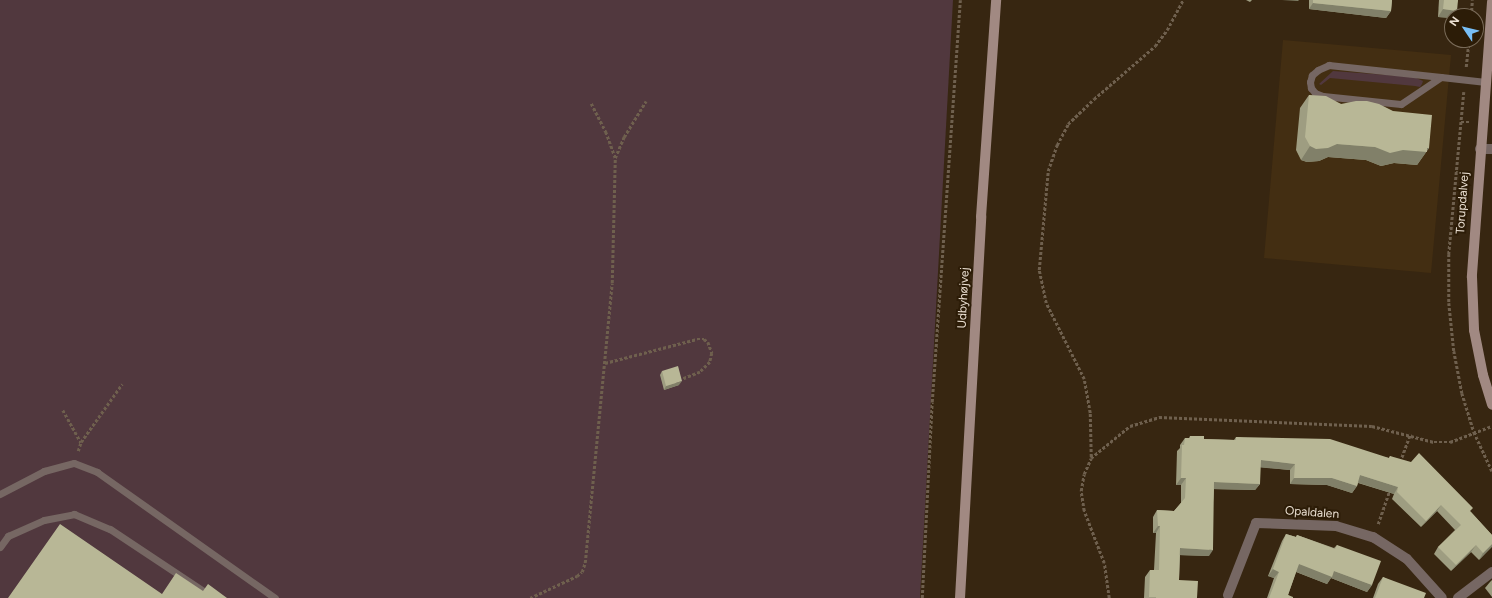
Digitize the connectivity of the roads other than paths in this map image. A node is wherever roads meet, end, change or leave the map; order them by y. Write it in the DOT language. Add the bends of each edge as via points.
graph roads {
  1 [pos="996,0"];
  2 [pos="1492,2"];
  3 [pos="1442,77"];
  4 [pos="1486,82"];
  5 [pos="1480,149"];
  6 [pos="1492,149"];
  7 [pos="1492,404"];
  8 [pos="0,494"];
  9 [pos="0,547"];
  10 [pos="1492,572"];
  11 [pos="1228,595"];
  12 [pos="214,598"];
  13 [pos="275,598"];
  14 [pos="960,598"];
  15 [pos="1442,598"];
  16 [pos="1458,598"];
  1 -- 14 [label="street, Udbyhøjvej"];
  2 -- 4 [label="street, Torupdalvej"];
  3 -- 3 [label="lane" via="1401,104 1323,96 1311,88 1310,82 1312,75 1329,65"];
  3 -- 4 [label="lane"];
  4 -- 5 [label="street, Torupdalvej"];
  5 -- 6 [label="street"];
  5 -- 7 [label="street, Torupdalvej" via="1472,278 1474,330"];
  8 -- 13 [label="lane" via="44,471 74,463 97,472"];
  9 -- 12 [label="lane" via="8,536 44,520 74,514 110,529"];
  10 -- 16 [label="street"];
  11 -- 15 [label="street, Opaldalen" via="1256,523 1336,526 1373,537 1407,558"];
}
